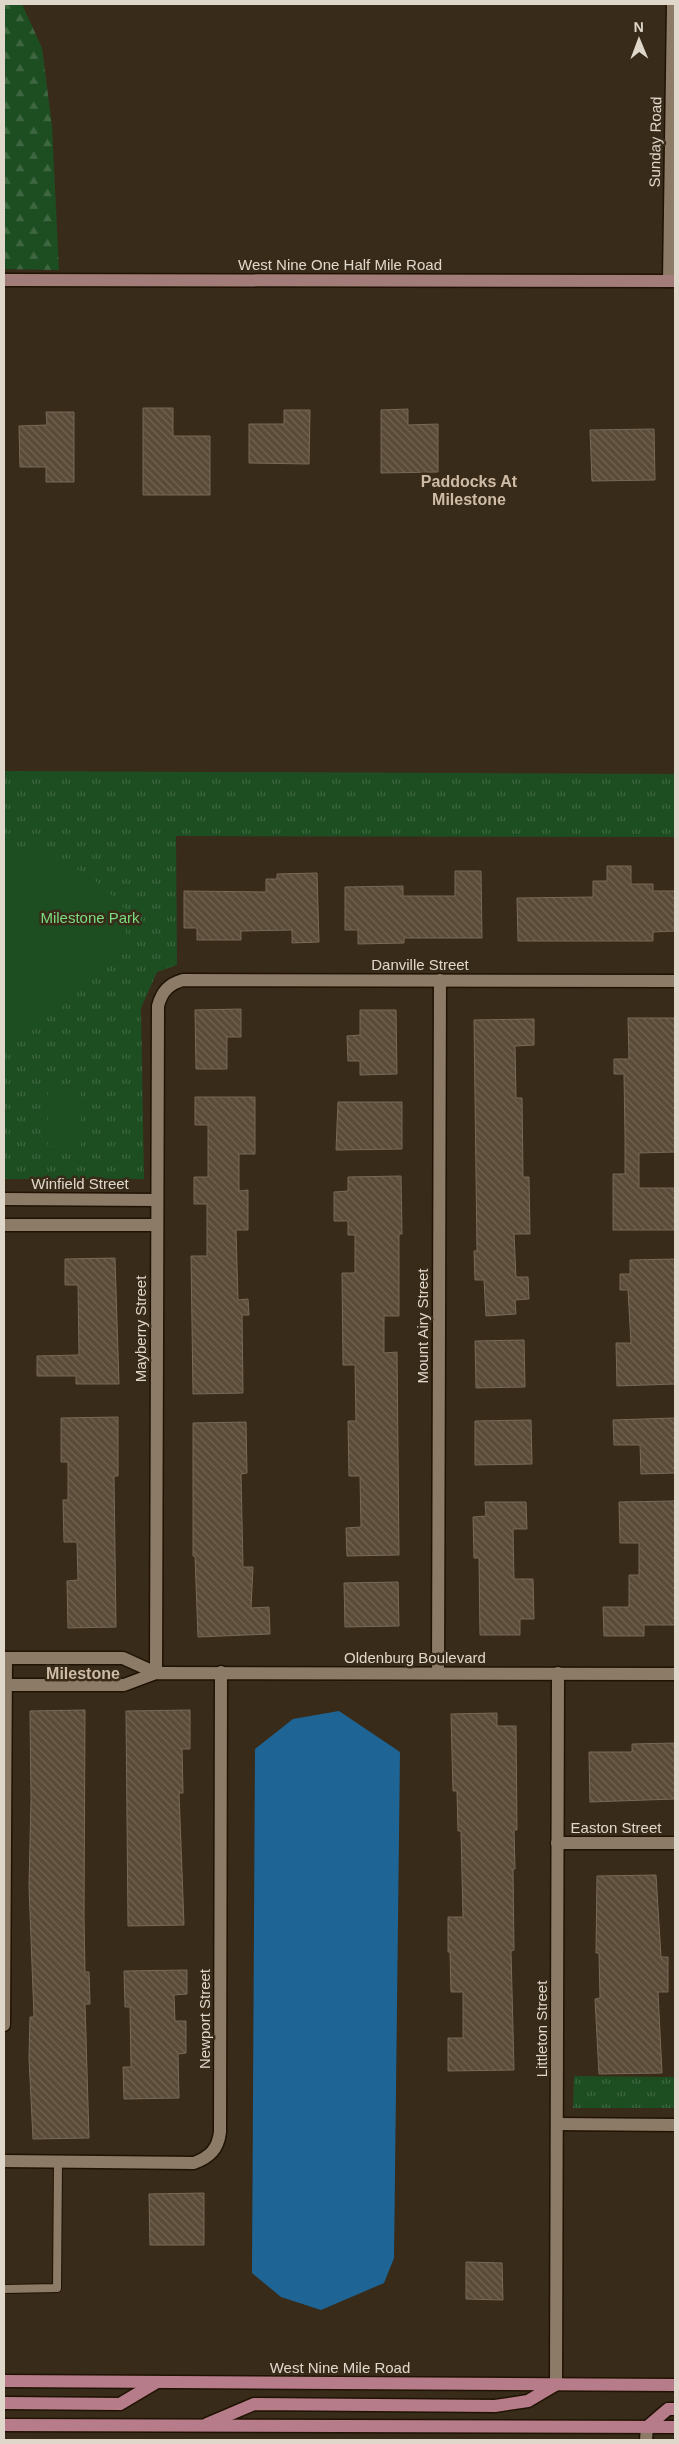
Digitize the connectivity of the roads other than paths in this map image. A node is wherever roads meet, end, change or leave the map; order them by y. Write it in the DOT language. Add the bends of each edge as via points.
graph roads {
  1 [pos="673,4"];
  2 [pos="4,280"];
  3 [pos="672,281"];
  4 [pos="440,980"];
  5 [pos="675,981"];
  6 [pos="167,987"];
  7 [pos="4,1199"];
  8 [pos="157,1200"];
  9 [pos="4,1225"];
  10 [pos="157,1225"];
  11 [pos="5,1658"];
  12 [pos="156,1672"];
  13 [pos="221,1672"];
  14 [pos="438,1673"];
  15 [pos="558,1673"];
  16 [pos="675,1674"];
  17 [pos="5,1685"];
  18 [pos="558,1843"];
  19 [pos="675,1844"];
  20 [pos="4,2026"];
  21 [pos="557,2124"];
  22 [pos="675,2124"];
  23 [pos="4,2161"];
  24 [pos="58,2162"];
  25 [pos="4,2289"];
  26 [pos="4,2381"];
  27 [pos="156,2382"];
  28 [pos="556,2384"];
  29 [pos="675,2385"];
  30 [pos="4,2403"];
  31 [pos="675,2408"];
  32 [pos="4,2425"];
  33 [pos="202,2426"];
  34 [pos="675,2427"];
  35 [pos="646,2434"];
  1 -- 3 [label="street, Sunday Road"];
  2 -- 3 [label="street, West Nine One Half Mile Road"];
  4 -- 5 [label="street, Danville Street"];
  4 -- 6 [label="street, Danville Street" via="183,980"];
  4 -- 14 [label="street, Mount Airy Street"];
  6 -- 8 [label="street, Mayberry Street" via="158,1006"];
  7 -- 8 [label="street, Winfield Street"];
  8 -- 10 [label="street, Mayberry Street"];
  9 -- 10 [label="street"];
  10 -- 12 [label="street, Mayberry Street"];
  11 -- 12 [label="street, Oldenburg Boulevard" via="123,1658"];
  11 -- 17 [label="street"];
  12 -- 13 [label="street, Oldenburg Boulevard"];
  12 -- 17 [label="street, Oldenburg Boulevard" via="124,1685"];
  13 -- 14 [label="street, Oldenburg Boulevard"];
  13 -- 24 [label="street, Newport Street" via="218,2143 213,2152 194,2163"];
  14 -- 15 [label="street, Oldenburg Boulevard"];
  15 -- 16 [label="street, Oldenburg Boulevard"];
  15 -- 18 [label="street, Littleton Street"];
  17 -- 20 [label="street"];
  18 -- 19 [label="street, Easton Street"];
  18 -- 21 [label="street, Littleton Street"];
  21 -- 22 [label="street"];
  21 -- 28 [label="street, Littleton Street"];
  23 -- 24 [label="street, Newport Street"];
  24 -- 25 [label="lane" via="57,2288"];
  26 -- 27 [label="main road, West Nine Mile Road"];
  27 -- 28 [label="main road, West Nine Mile Road"];
  27 -- 30 [label="main road" via="120,2404"];
  28 -- 29 [label="main road, West Nine Mile Road"];
  28 -- 33 [label="main road" via="528,2401 495,2406 254,2404"];
  31 -- 35 [label="main road" via="668,2409"];
  32 -- 33 [label="main road"];
  33 -- 35 [label="main road"];
  34 -- 35 [label="main road"];
}
